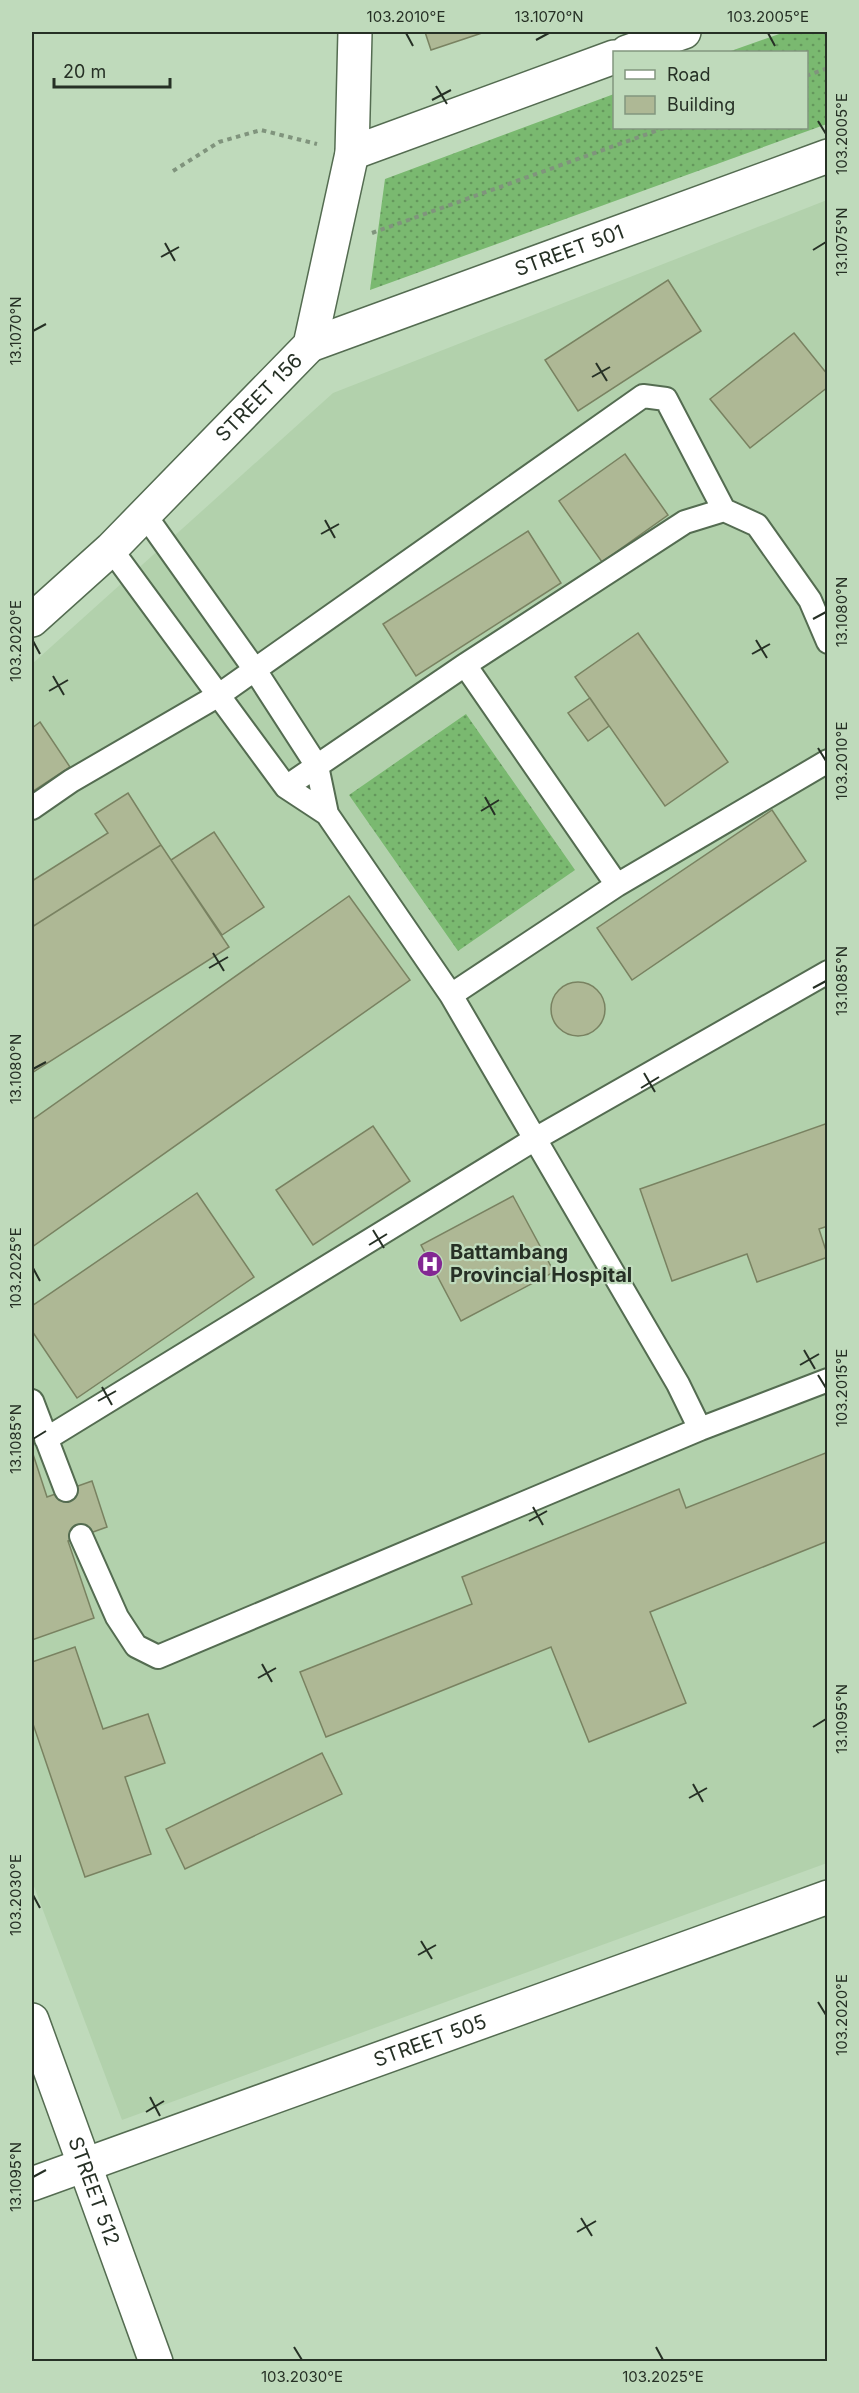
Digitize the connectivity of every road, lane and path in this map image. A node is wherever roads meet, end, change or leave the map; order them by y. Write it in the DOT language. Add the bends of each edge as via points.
graph roads {
  1 [pos="355,32"];
  2 [pos="684,32"];
  3 [pos="825,32"];
  4 [pos="828,37"];
  5 [pos="630,51"];
  6 [pos="613,58"];
  7 [pos="828,68"];
  8 [pos="808,76"];
  9 [pos="661,129"];
  10 [pos="352,153"];
  11 [pos="828,156"];
  12 [pos="173,171"];
  13 [pos="332,248"];
  14 [pos="310,345"];
  15 [pos="724,510"];
  16 [pos="145,515"];
  17 [pos="111,549"];
  18 [pos="32,620"];
  19 [pos="828,642"];
  20 [pos="465,665"];
  21 [pos="255,670"];
  22 [pos="219,695"];
  23 [pos="828,761"];
  24 [pos="317,766"];
  25 [pos="286,788"];
  26 [pos="32,808"];
  27 [pos="327,814"];
  28 [pos="616,885"];
  29 [pos="828,972"];
  30 [pos="451,995"];
  31 [pos="534,1139"];
  32 [pos="828,1380"];
  33 [pos="32,1401"];
  34 [pos="700,1429"];
  35 [pos="46,1439"];
  36 [pos="66,1491"];
  37 [pos="81,1536"];
  38 [pos="828,1897"];
  39 [pos="32,2020"];
  40 [pos="84,2165"];
  41 [pos="32,2184"];
  42 [pos="156,2361"];
  1 -- 10 [label="street, STREET 156"];
  2 -- 5 [label="street"];
  3 -- 4 [label="path"];
  6 -- 10 [label="street"];
  7 -- 8 [label="path"];
  9 -- 13 [label="path"];
  10 -- 12 [label="path" via="261,130 219,141"];
  10 -- 13 [label="street, STREET 156"];
  11 -- 14 [label="street, STREET 501"];
  13 -- 14 [label="street, STREET 156"];
  14 -- 16 [label="street, STREET 156"];
  15 -- 19 [label="lane" via="757,525 810,600"];
  15 -- 20 [label="lane" via="685,522"];
  15 -- 21 [label="lane" via="666,399 643,396"];
  16 -- 17 [label="street, STREET 156"];
  16 -- 21 [label="lane"];
  17 -- 18 [label="street, STREET 156"];
  17 -- 22 [label="lane"];
  20 -- 24 [label="lane"];
  20 -- 28 [label="lane"];
  21 -- 22 [label="lane"];
  21 -- 24 [label="lane"];
  22 -- 25 [label="lane"];
  22 -- 26 [label="lane"];
  23 -- 28 [label="lane"];
  24 -- 25 [label="lane"];
  24 -- 27 [label="lane"];
  25 -- 27 [label="lane"];
  27 -- 30 [label="lane"];
  28 -- 30 [label="lane"];
  29 -- 31 [label="lane"];
  30 -- 31 [label="lane"];
  31 -- 34 [label="lane" via="678,1384"];
  31 -- 35 [label="lane"];
  32 -- 34 [label="lane"];
  33 -- 35 [label="lane"];
  34 -- 37 [label="lane" via="158,1657 136,1646 117,1617"];
  35 -- 36 [label="lane"];
  38 -- 40 [label="street, STREET 505"];
  39 -- 40 [label="street, STREET 512"];
  40 -- 41 [label="street, STREET 505"];
  40 -- 42 [label="street, STREET 512"];
}
